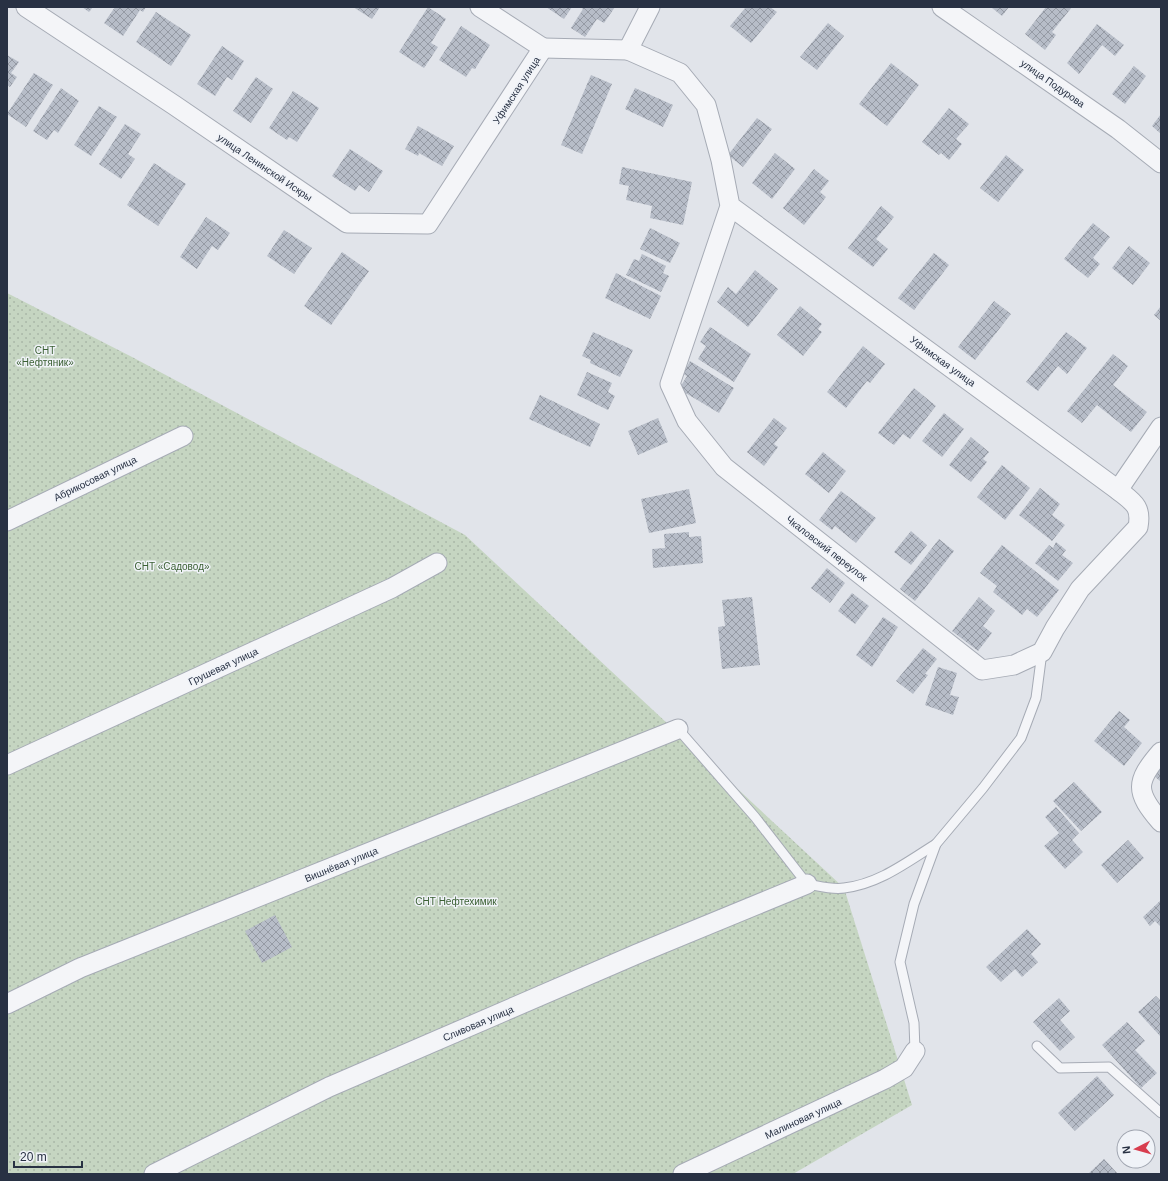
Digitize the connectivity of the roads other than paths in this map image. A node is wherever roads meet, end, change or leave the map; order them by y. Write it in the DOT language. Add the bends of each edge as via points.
graph roads {
  1 [pos="26,7"];
  2 [pos="480,7"];
  3 [pos="650,7"];
  4 [pos="942,7"];
  5 [pos="543,48"];
  6 [pos="628,50"];
  7 [pos="486,134"];
  8 [pos="1161,163"];
  9 [pos="730,206"];
  10 [pos="1161,427"];
  11 [pos="183,436"];
  12 [pos="1118,490"];
  13 [pos="7,521"];
  14 [pos="437,563"];
  15 [pos="1042,652"];
  16 [pos="678,729"];
  17 [pos="1161,752"];
  18 [pos="7,765"];
  19 [pos="1161,822"];
  20 [pos="936,844"];
  21 [pos="807,884"];
  22 [pos="7,1004"];
  23 [pos="1037,1046"];
  24 [pos="916,1051"];
  25 [pos="1161,1113"];
  26 [pos="154,1174"];
  27 [pos="684,1174"];
  1 -- 7 [label="street, улица Ленинской Искры" via="347,222 428,224"];
  2 -- 5 [label="street, Уфимская улица"];
  3 -- 6 [label="street"];
  4 -- 8 [label="street, улица Подурова" via="1118,129"];
  5 -- 6 [label="street"];
  5 -- 7 [label="street, Уфимская улица"];
  6 -- 9 [label="street" via="680,73 706,105"];
  9 -- 12 [label="street, Уфимская улица"];
  9 -- 15 [label="street, Чкаловский переулок" via="670,384 687,421 724,467 982,670 1014,665"];
  10 -- 12 [label="street"];
  11 -- 13 [label="street, Абрикосовая улица"];
  12 -- 15 [label="street, Уфимская улица" via="1136,505 1140,516 1138,527 1080,589 1054,628"];
  14 -- 18 [label="street, Грушевая улица" via="392,588"];
  15 -- 20 [label="lane" via="1036,698 1021,738"];
  16 -- 21 [label="lane" via="755,817"];
  16 -- 22 [label="street, Вишнёвая улица" via="80,968"];
  17 -- 19 [label="street" via="1145,771 1140,786 1147,806"];
  20 -- 21 [label="lane" via="881,878 844,888 825,888"];
  20 -- 24 [label="lane" via="914,904 900,962 914,1023"];
  21 -- 26 [label="street, Сливовая улица" via="630,957 330,1087"];
  23 -- 25 [label="lane" via="1060,1068 1109,1067"];
  24 -- 27 [label="street, Малиновая улица" via="904,1068 885,1079"];
}
